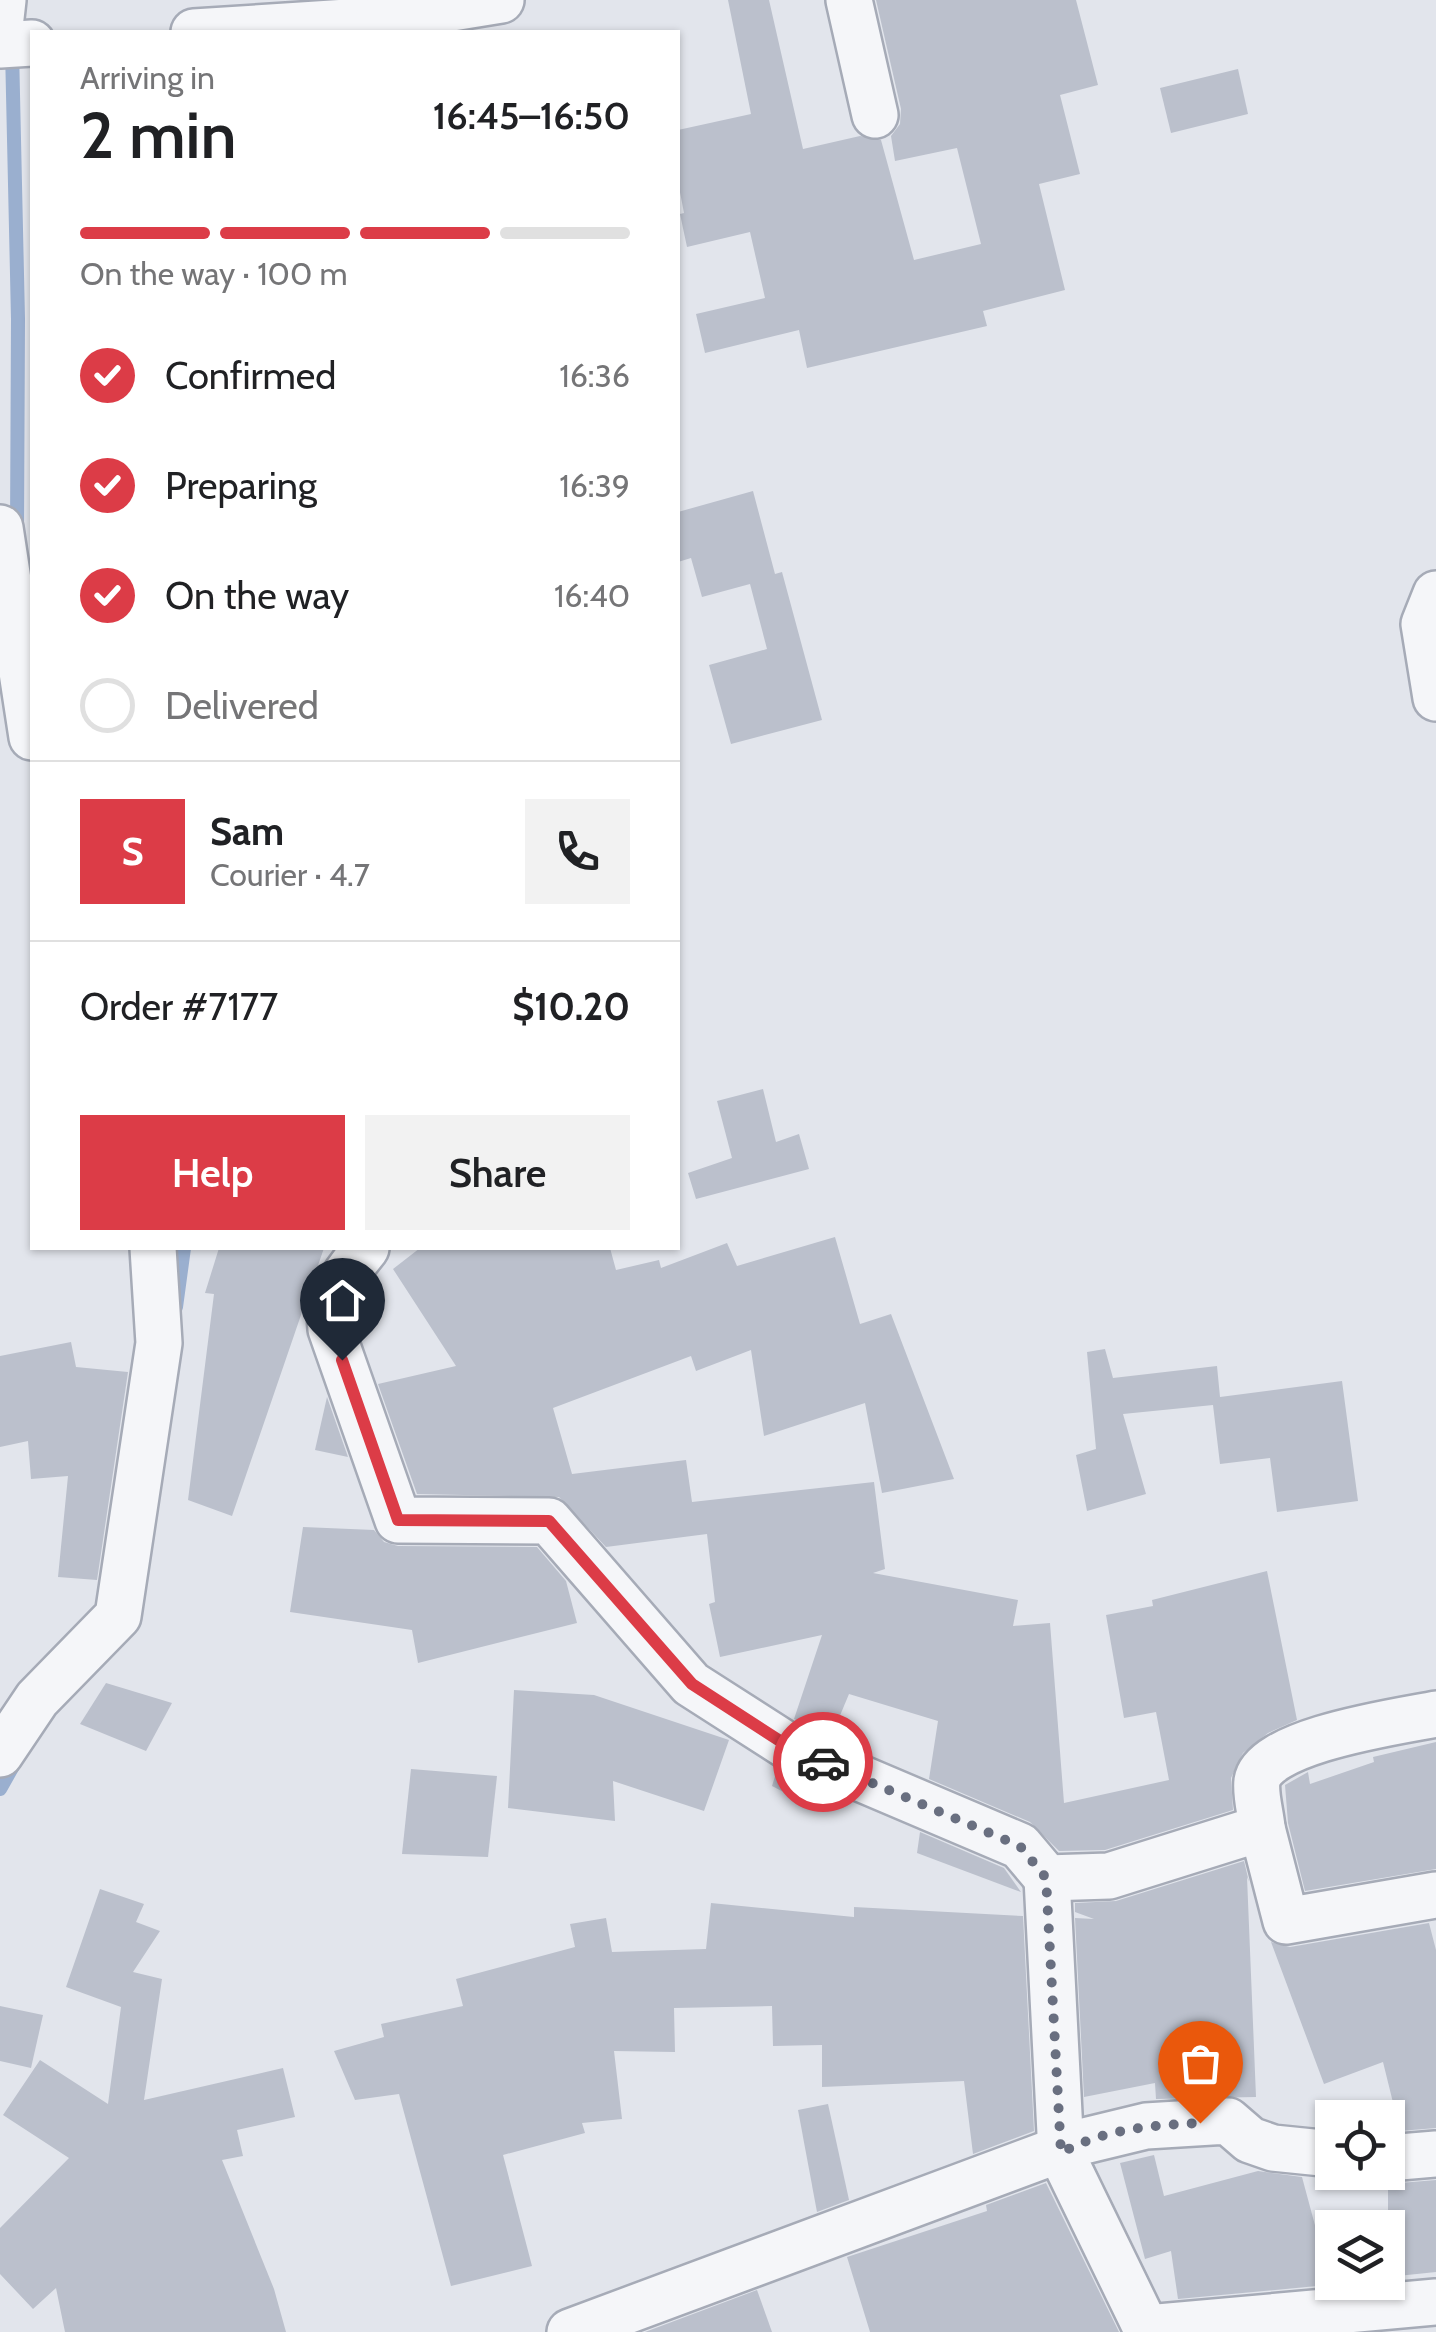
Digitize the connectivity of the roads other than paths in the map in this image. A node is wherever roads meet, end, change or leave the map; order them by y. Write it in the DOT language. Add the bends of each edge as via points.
graph roads {
  1 [pos="4,0"];
  2 [pos="501,0"];
  3 [pos="849,0"];
  4 [pos="379,26"];
  5 [pos="256,30"];
  6 [pos="15,40"];
  7 [pos="875,115"];
  8 [pos="0,528"];
  9 [pos="1436,594"];
  10 [pos="1436,698"];
  11 [pos="30,724"];
  12 [pos="154,1250"];
  13 [pos="364,1250"];
  14 [pos="1436,1714"];
  15 [pos="0,1754"];
  16 [pos="1262,1828"];
  17 [pos="1046,1878"];
  18 [pos="1436,1896"];
  19 [pos="1315,2152"];
  20 [pos="1061,2153"];
  21 [pos="1436,2154"];
  22 [pos="1405,2157"];
  23 [pos="1436,2302"];
  24 [pos="635,2322"];
  25 [pos="1148,2330"];
  26 [pos="570,2332"];
  1 -- 6 [label="street"];
  2 -- 4 [label="street"];
  3 -- 7 [label="street"];
  4 -- 5 [label="street"];
  8 -- 11 [label="street"];
  9 -- 10 [label="street" via="1424,624"];
  12 -- 15 [label="street" via="159,1342 118,1616 37,1699"];
  13 -- 17 [label="street" via="331,1291 331,1328 398,1520 549,1521 692,1684 794,1750 1020,1846"];
  14 -- 16 [label="street" via="1288,1752 1257,1780"];
  16 -- 17 [label="street" via="1109,1876"];
  16 -- 18 [label="street" via="1286,1921"];
  17 -- 20 [label="street"];
  19 -- 20 [label="street" via="1272,2148 1228,2122 1146,2126"];
  20 -- 24 [label="street"];
  20 -- 25 [label="street"];
  21 -- 22 [label="street"];
  23 -- 25 [label="street"];
  24 -- 26 [label="street"];
}
